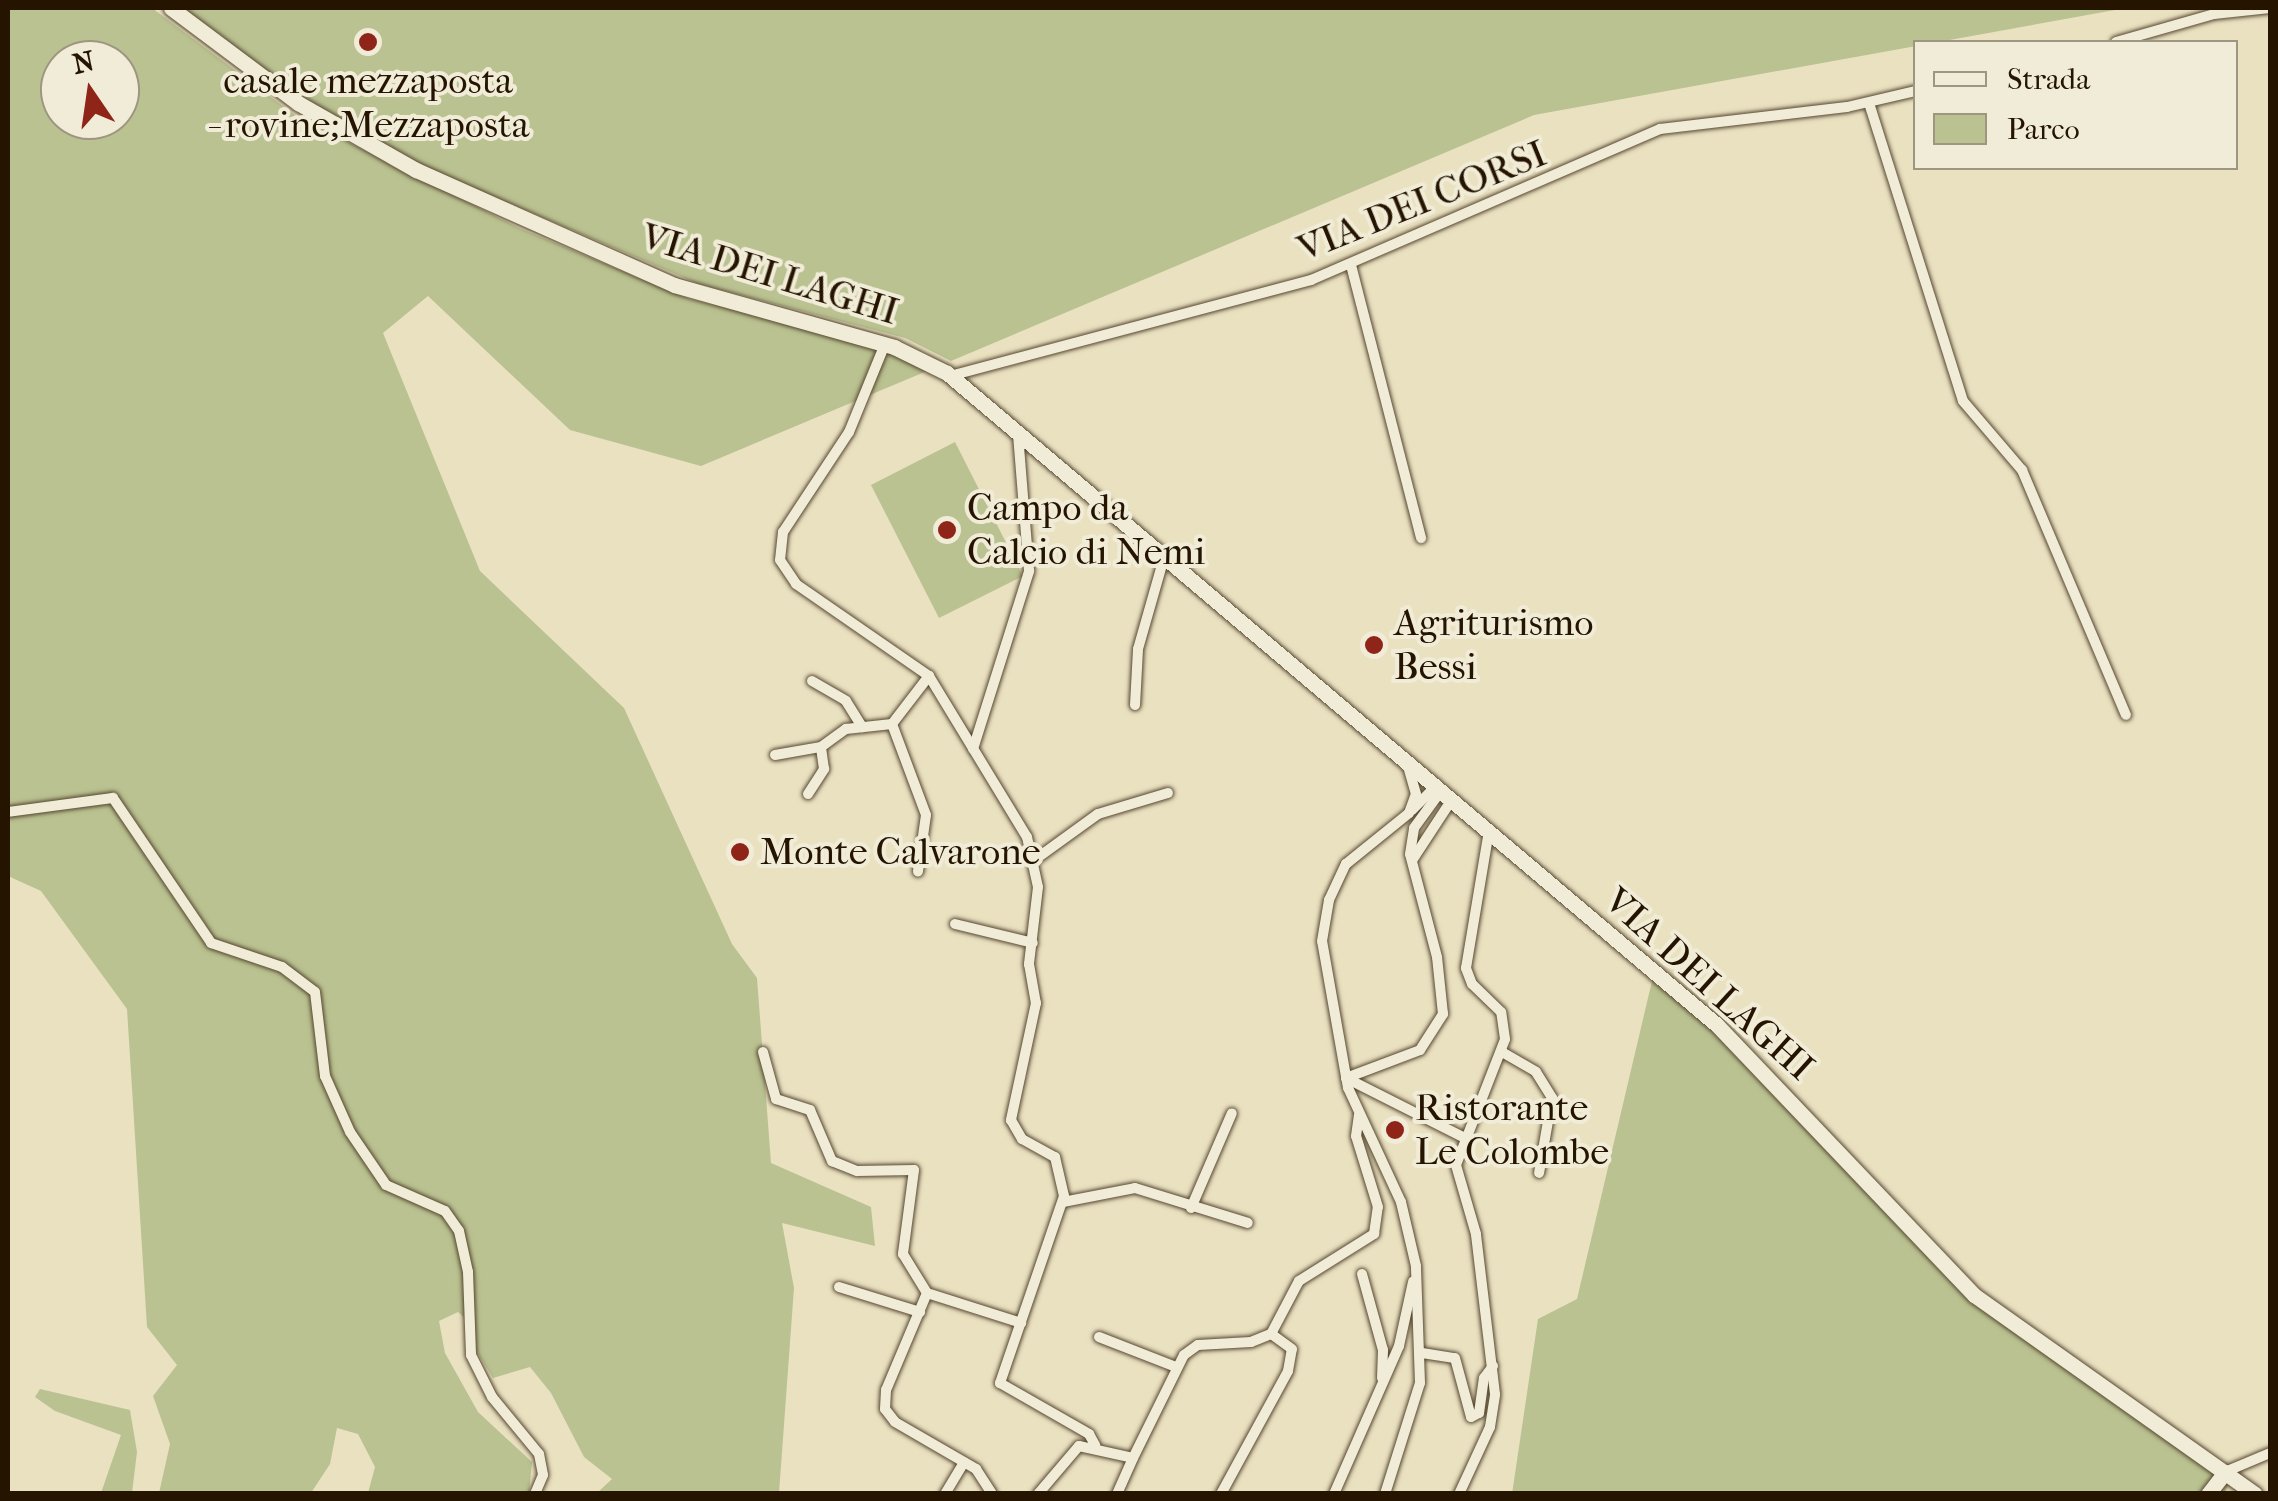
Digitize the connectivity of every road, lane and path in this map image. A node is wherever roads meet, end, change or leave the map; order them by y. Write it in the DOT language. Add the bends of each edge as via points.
graph roads {
  1 [pos="170,8"];
  2 [pos="2270,8"];
  3 [pos="2123,40"];
  4 [pos="1913,92"];
  5 [pos="1868,104"];
  6 [pos="1350,265"];
  7 [pos="885,344"];
  8 [pos="950,376"];
  9 [pos="1018,434"];
  10 [pos="1421,538"];
  11 [pos="1164,558"];
  12 [pos="928,676"];
  13 [pos="812,681"];
  14 [pos="1134,705"];
  15 [pos="2126,716"];
  16 [pos="892,724"];
  17 [pos="862,726"];
  18 [pos="821,746"];
  19 [pos="973,749"];
  20 [pos="775,754"];
  21 [pos="1409,769"];
  22 [pos="1168,793"];
  23 [pos="808,794"];
  24 [pos="1440,796"];
  25 [pos="8,812"];
  26 [pos="1409,813"];
  27 [pos="1488,836"];
  28 [pos="1033,862"];
  29 [pos="918,870"];
  30 [pos="955,924"];
  31 [pos="1033,943"];
  32 [pos="763,1052"];
  33 [pos="1502,1052"];
  34 [pos="1346,1078"];
  35 [pos="1232,1114"];
  36 [pos="1360,1115"];
  37 [pos="1463,1137"];
  38 [pos="1539,1173"];
  39 [pos="1063,1202"];
  40 [pos="1191,1208"];
  41 [pos="1248,1223"];
  42 [pos="1416,1266"];
  43 [pos="1362,1274"];
  44 [pos="839,1287"];
  45 [pos="927,1293"];
  46 [pos="920,1312"];
  47 [pos="1021,1323"];
  48 [pos="1270,1334"];
  49 [pos="1099,1337"];
  50 [pos="1402,1339"];
  51 [pos="1379,1341"];
  52 [pos="1422,1352"];
  53 [pos="1493,1366"];
  54 [pos="1176,1367"];
  55 [pos="1380,1389"];
  56 [pos="1095,1445"];
  57 [pos="2270,1453"];
  58 [pos="1134,1458"];
  59 [pos="964,1462"];
  60 [pos="2224,1472"];
  61 [pos="534,1494"];
  62 [pos="945,1494"];
  63 [pos="992,1494"];
  64 [pos="1038,1494"];
  65 [pos="1117,1494"];
  66 [pos="1222,1494"];
  67 [pos="1334,1494"];
  68 [pos="1385,1494"];
  69 [pos="1460,1494"];
  70 [pos="2208,1494"];
  71 [pos="2255,1494"];
  1 -- 7 [label="main road, VIA DEI LAGHI" via="309,110 405,164 674,285"];
  2 -- 3 [label="street" via="2214,14"];
  4 -- 5 [label="street, VIA DEI CORSI"];
  5 -- 6 [label="street, VIA DEI CORSI" via="1660,130"];
  5 -- 15 [label="street" via="1962,398 2020,465"];
  6 -- 8 [label="street, VIA DEI CORSI"];
  6 -- 10 [label="street"];
  7 -- 8 [label="main road, VIA DEI LAGHI"];
  7 -- 12 [label="street" via="849,432 783,532 780,556 796,584"];
  8 -- 9 [label="main road, VIA DEI LAGHI"];
  9 -- 11 [label="main road, VIA DEI LAGHI"];
  9 -- 19 [label="street" via="1029,571"];
  11 -- 14 [label="street" via="1138,648"];
  11 -- 21 [label="main road, VIA DEI LAGHI"];
  12 -- 16 [label="street"];
  12 -- 19 [label="street"];
  13 -- 17 [label="street" via="846,701"];
  16 -- 17 [label="street"];
  16 -- 29 [label="street" via="926,816"];
  17 -- 18 [label="street" via="838,732"];
  18 -- 20 [label="street"];
  18 -- 23 [label="street" via="824,769"];
  19 -- 28 [label="street" via="1015,810"];
  21 -- 24 [label="main road, VIA DEI LAGHI"];
  21 -- 26 [label="street" via="1416,794"];
  22 -- 28 [label="street" via="1091,818"];
  24 -- 26 [label="street"];
  24 -- 27 [label="main road, VIA DEI LAGHI"];
  24 -- 34 [label="street" via="1411,834 1443,1014 1420,1050"];
  25 -- 61 [label="street" via="96,796 116,799 212,943 282,967 316,992 325,1076 350,1132 386,1185 445,1211 459,1231 470,1355 492,1396 539,1454 543,1475"];
  26 -- 34 [label="street" via="1350,858 1326,914 1324,970"];
  27 -- 33 [label="street" via="1466,968 1503,1016"];
  27 -- 60 [label="main road, VIA DEI LAGHI" via="1732,1039 1969,1290"];
  28 -- 31 [label="street"];
  30 -- 31 [label="street"];
  31 -- 39 [label="street" via="1036,1003 1011,1120 1019,1137 1055,1157"];
  32 -- 45 [label="street" via="776,1098 810,1110 832,1161 857,1171 914,1170 903,1254"];
  33 -- 37 [label="street"];
  33 -- 38 [label="street" via="1536,1072 1552,1098"];
  34 -- 36 [label="street"];
  34 -- 37 [label="street"];
  35 -- 40 [label="street"];
  36 -- 42 [label="street" via="1401,1202"];
  36 -- 48 [label="street" via="1356,1136 1378,1202 1377,1228 1299,1280"];
  37 -- 53 [label="street" via="1456,1165 1476,1234"];
  39 -- 40 [label="street" via="1126,1186"];
  39 -- 47 [label="street"];
  40 -- 41 [label="street"];
  42 -- 50 [label="street"];
  42 -- 52 [label="street"];
  43 -- 51 [label="street"];
  44 -- 46 [label="street"];
  45 -- 46 [label="street"];
  45 -- 47 [label="street"];
  46 -- 59 [label="street" via="886,1390 885,1409 895,1422"];
  47 -- 56 [label="street" via="1001,1386 1086,1432"];
  48 -- 54 [label="street" via="1251,1342 1198,1345"];
  48 -- 66 [label="street" via="1292,1350 1288,1371"];
  49 -- 54 [label="street"];
  50 -- 51 [label="street"];
  50 -- 55 [label="street"];
  51 -- 55 [label="street"];
  52 -- 53 [label="street" via="1444,1352 1458,1362 1471,1418 1479,1413 1484,1378"];
  52 -- 68 [label="street" via="1418,1396"];
  53 -- 69 [label="street" via="1492,1420"];
  54 -- 58 [label="street"];
  55 -- 67 [label="street"];
  56 -- 58 [label="street"];
  56 -- 64 [label="street" via="1068,1452"];
  57 -- 60 [label="street"];
  58 -- 65 [label="street"];
  59 -- 62 [label="street"];
  59 -- 63 [label="street" via="980,1472"];
  60 -- 70 [label="main road"];
  60 -- 71 [label="main road, VIA DEI LAGHI"];
}
